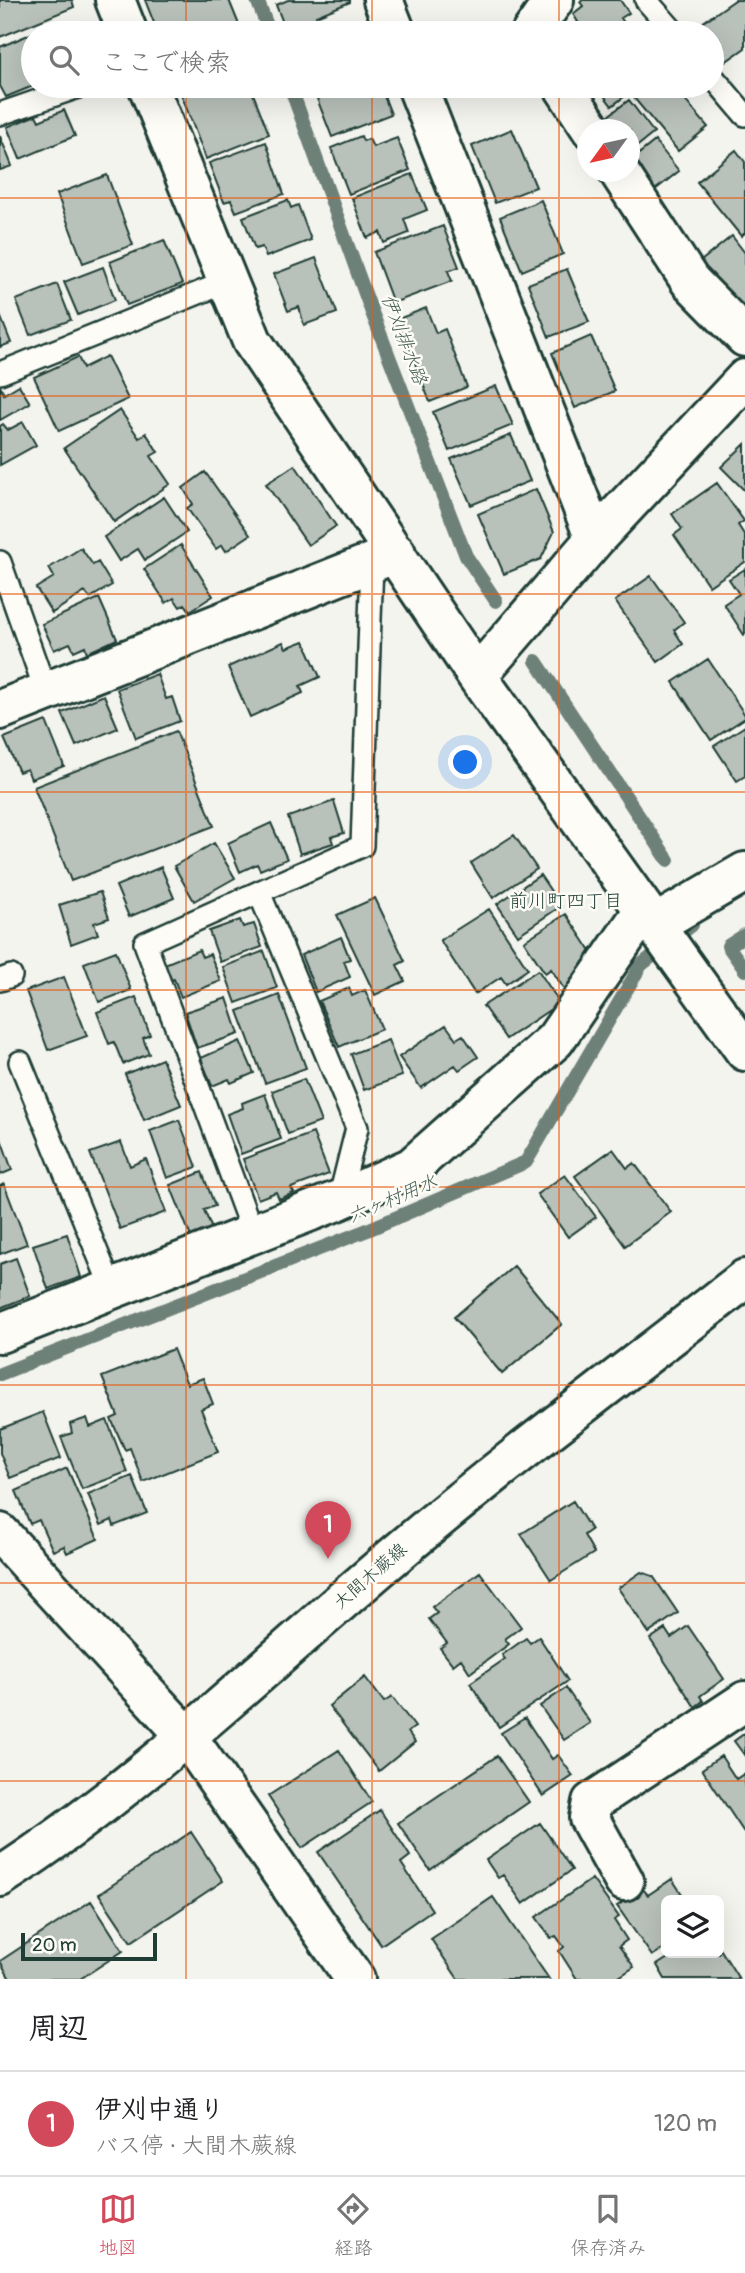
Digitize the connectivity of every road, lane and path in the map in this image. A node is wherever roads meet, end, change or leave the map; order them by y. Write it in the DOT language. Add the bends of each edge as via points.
graph roads {
  1 [pos="115,0"];
  2 [pos="383,0"];
  3 [pos="554,0"];
  4 [pos="646,0"];
  5 [pos="123,21"];
  6 [pos="391,21"];
  7 [pos="539,21"];
  8 [pos="664,21"];
  9 [pos="724,90"];
  10 [pos="46,98"];
  11 [pos="153,98"];
  12 [pos="422,98"];
  13 [pos="571,98"];
  14 [pos="0,114"];
  15 [pos="745,115"];
  16 [pos="585,119"];
  17 [pos="626,182"];
  18 [pos="226,282"];
  19 [pos="745,337"];
  20 [pos="0,373"];
  21 [pos="745,379"];
  22 [pos="595,539"];
  23 [pos="384,558"];
  24 [pos="0,562"];
  25 [pos="477,676"];
  26 [pos="46,692"];
  27 [pos="0,710"];
  28 [pos="745,872"];
  29 [pos="259,892"];
  30 [pos="649,918"];
  31 [pos="745,1051"];
  32 [pos="20,1062"];
  33 [pos="339,1200"];
  34 [pos="253,1234"];
  35 [pos="745,1279"];
  36 [pos="112,1289"];
  37 [pos="0,1333"];
  38 [pos="0,1533"];
  39 [pos="745,1702"];
  40 [pos="188,1738"];
  41 [pos="0,1877"];
  42 [pos="624,1881"];
  43 [pos="355,1979"];
  1 -- 5 [label="street"];
  2 -- 6 [label="street"];
  3 -- 7 [label="street"];
  4 -- 8 [label="lane"];
  9 -- 15 [label="lane"];
  10 -- 14 [label="lane"];
  11 -- 18 [label="street"];
  12 -- 22 [label="street"];
  13 -- 16 [label="street"];
  17 -- 19 [label="street" via="690,281"];
  18 -- 20 [label="lane"];
  18 -- 23 [label="street" via="252,341"];
  21 -- 22 [label="street"];
  22 -- 25 [label="street"];
  23 -- 25 [label="street"];
  23 -- 26 [label="street"];
  23 -- 29 [label="lane" via="362,846"];
  24 -- 26 [label="lane"];
  25 -- 30 [label="street"];
  26 -- 27 [label="street"];
  28 -- 30 [label="street"];
  29 -- 33 [label="lane" via="357,1128"];
  29 -- 34 [label="lane" via="145,943"];
  30 -- 31 [label="street"];
  30 -- 33 [label="street" via="555,1040 412,1167"];
  32 -- 36 [label="lane"];
  33 -- 34 [label="street"];
  34 -- 36 [label="street"];
  35 -- 40 [label="street, 大間木蕨線" via="481,1482"];
  36 -- 37 [label="street"];
  38 -- 40 [label="street"];
  39 -- 42 [label="street" via="592,1802 589,1818"];
  40 -- 41 [label="street, 大間木蕨線" via="101,1807"];
  40 -- 43 [label="street"];
}
